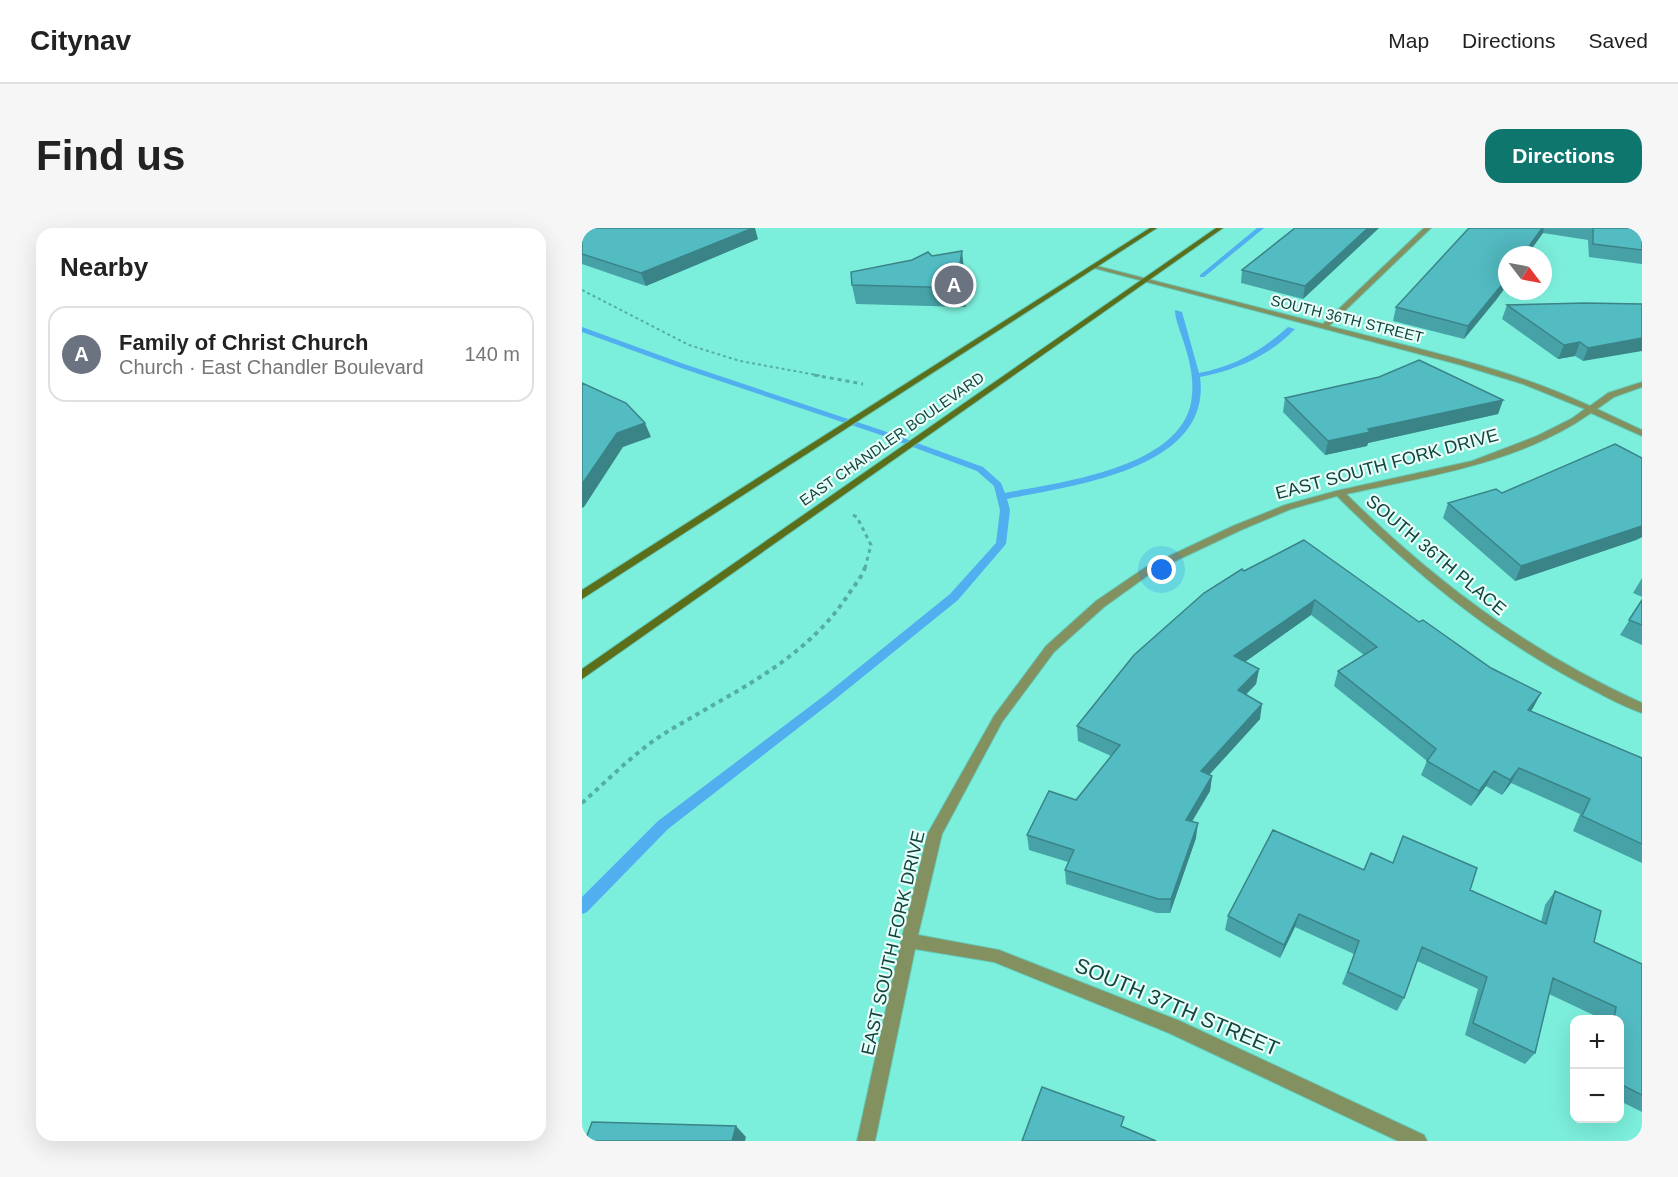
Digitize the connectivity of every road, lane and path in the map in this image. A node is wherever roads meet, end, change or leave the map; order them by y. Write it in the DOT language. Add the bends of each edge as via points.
graph roads {
  1 [pos="1154,228"];
  2 [pos="1220,228"];
  3 [pos="1428,228"];
  4 [pos="1093,267"];
  5 [pos="1144,280"];
  6 [pos="582,290"];
  7 [pos="1324,327"];
  8 [pos="1642,384"];
  9 [pos="894,395"];
  10 [pos="1591,409"];
  11 [pos="1642,433"];
  12 [pos="1339,492"];
  13 [pos="828,502"];
  14 [pos="582,595"];
  15 [pos="582,675"];
  16 [pos="1642,708"];
  17 [pos="582,803"];
  18 [pos="909,941"];
  19 [pos="866,1141"];
  20 [pos="1418,1141"];
  1 -- 4 [label="main road, EAST CHANDLER BOULEVARD"];
  2 -- 5 [label="main road, EAST CHANDLER BOULEVARD"];
  3 -- 7 [label="street"];
  4 -- 5 [label="street, SOUTH 36TH STREET"];
  4 -- 9 [label="main road, EAST CHANDLER BOULEVARD"];
  5 -- 7 [label="street, SOUTH 36TH STREET"];
  5 -- 13 [label="main road, EAST CHANDLER BOULEVARD"];
  6 -- 9 [label="path" via="689,345 740,361 861,383"];
  7 -- 10 [label="street, SOUTH 36TH STREET" via="1505,376"];
  8 -- 10 [label="street, EAST SOUTH FORK DRIVE" via="1611,395"];
  9 -- 14 [label="main road, EAST CHANDLER BOULEVARD"];
  10 -- 11 [label="street, SOUTH 36TH STREET"];
  10 -- 12 [label="street, EAST SOUTH FORK DRIVE" via="1540,438 1475,463"];
  12 -- 16 [label="street, SOUTH 36TH PLACE" via="1385,539 1507,636 1599,690"];
  12 -- 18 [label="street, EAST SOUTH FORK DRIVE" via="1257,519 1150,569 1100,604 1050,649 998,719 936,833"];
  13 -- 15 [label="main road, EAST CHANDLER BOULEVARD"];
  13 -- 17 [label="path" via="857,517 871,544 864,571 835,614 800,650 741,691 661,736 628,760"];
  18 -- 19 [label="street, EAST SOUTH FORK DRIVE"];
  18 -- 20 [label="street, SOUTH 37TH STREET" via="994,956 1036,972 1174,1027"];
}
